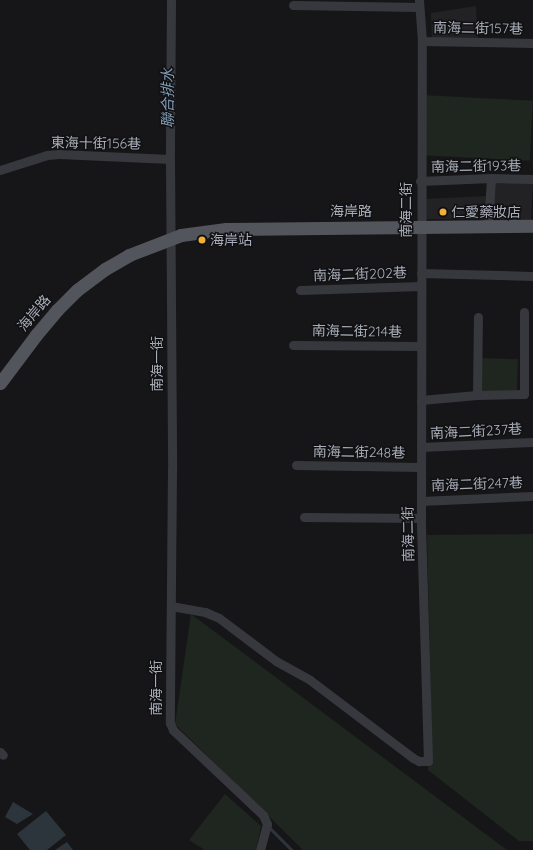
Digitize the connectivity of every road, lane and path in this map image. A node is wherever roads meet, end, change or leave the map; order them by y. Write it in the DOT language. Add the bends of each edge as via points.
graph roads {
  1 [pos="171,0"];
  2 [pos="420,3"];
  3 [pos="293,5"];
  4 [pos="422,41"];
  5 [pos="533,43"];
  6 [pos="170,159"];
  7 [pos="0,170"];
  8 [pos="491,178"];
  9 [pos="533,179"];
  10 [pos="420,181"];
  11 [pos="488,226"];
  12 [pos="533,226"];
  13 [pos="420,227"];
  14 [pos="169,240"];
  15 [pos="421,273"];
  16 [pos="533,276"];
  17 [pos="420,286"];
  18 [pos="300,290"];
  19 [pos="524,312"];
  20 [pos="478,317"];
  21 [pos="293,345"];
  22 [pos="421,346"];
  23 [pos="0,383"];
  24 [pos="477,395"];
  25 [pos="421,400"];
  26 [pos="533,442"];
  27 [pos="421,447"];
  28 [pos="296,465"];
  29 [pos="421,467"];
  30 [pos="533,496"];
  31 [pos="421,501"];
  32 [pos="304,517"];
  33 [pos="421,518"];
  34 [pos="171,606"];
  35 [pos="260,850"];
  1 -- 6 [label="street, 南海一街"];
  2 -- 3 [label="street"];
  2 -- 4 [label="street, 南海二街"];
  4 -- 5 [label="street, 南海二街157巷"];
  4 -- 10 [label="street, 南海二街"];
  6 -- 7 [label="street, 東海十街156巷" via="59,154 47,155"];
  6 -- 14 [label="street, 南海一街"];
  8 -- 9 [label="street, 南海二街193巷"];
  8 -- 10 [label="street, 南海二街193巷"];
  8 -- 11 [label="street"];
  10 -- 13 [label="street, 南海二街"];
  11 -- 12 [label="main road, 海岸路"];
  11 -- 13 [label="main road, 海岸路"];
  13 -- 14 [label="main road, 海岸路" via="226,228 181,235"];
  13 -- 15 [label="street, 南海二街"];
  14 -- 23 [label="main road, 海岸路" via="129,255 77,290 36,334"];
  14 -- 34 [label="street, 南海一街"];
  15 -- 16 [label="street"];
  15 -- 17 [label="street, 南海二街"];
  17 -- 18 [label="street, 南海二街202巷"];
  17 -- 22 [label="street, 南海二街"];
  19 -- 24 [label="street" via="524,394"];
  20 -- 24 [label="street"];
  21 -- 22 [label="street, 南海二街214巷"];
  22 -- 25 [label="street, 南海二街"];
  24 -- 25 [label="street"];
  25 -- 27 [label="street, 南海二街"];
  26 -- 27 [label="street, 南海二街237巷"];
  27 -- 29 [label="street, 南海二街"];
  28 -- 29 [label="street, 南海二街248巷"];
  29 -- 31 [label="street, 南海二街"];
  30 -- 31 [label="street, 南海二街247巷"];
  31 -- 33 [label="street, 南海二街"];
  32 -- 33 [label="street"];
  33 -- 34 [label="street, 南海二街" via="428,761 413,758 310,680 276,661 219,618 205,612"];
  34 -- 35 [label="street, 南海一街" via="172,728 263,815 267,824"];
}
